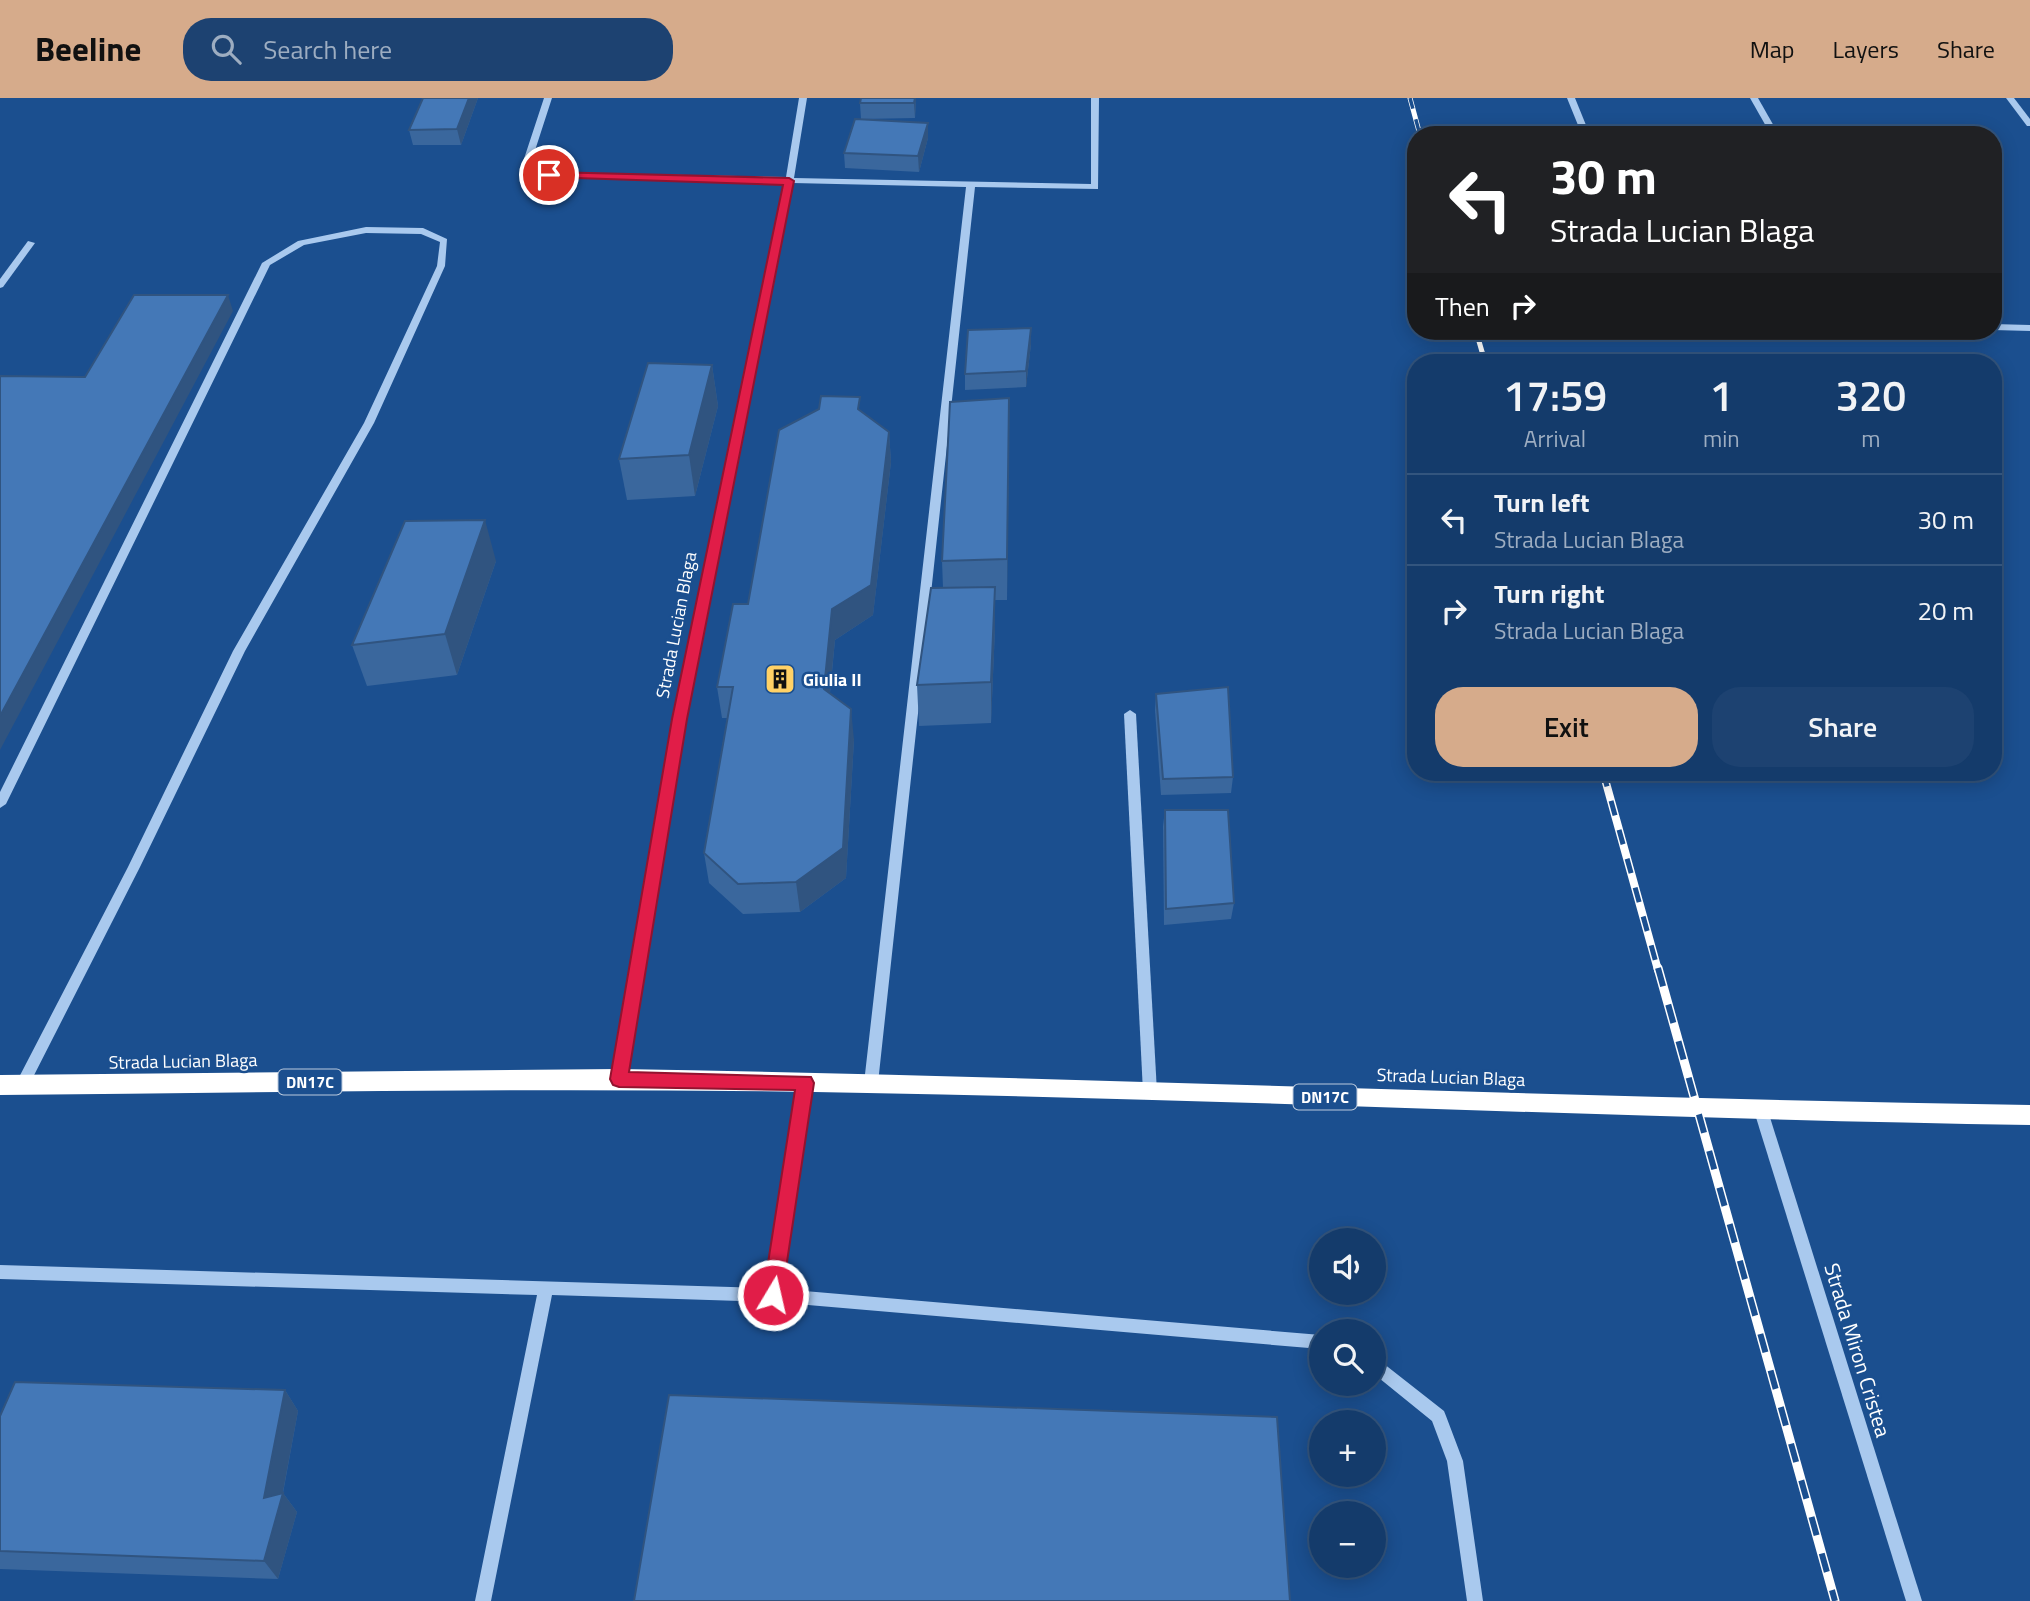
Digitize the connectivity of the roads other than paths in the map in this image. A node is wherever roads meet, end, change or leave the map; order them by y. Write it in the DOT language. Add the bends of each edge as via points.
graph roads {
  1 [pos="548,98"];
  2 [pos="803,98"];
  3 [pos="1095,98"];
  4 [pos="1571,98"];
  5 [pos="1754,98"];
  6 [pos="2010,98"];
  7 [pos="2030,124"];
  8 [pos="1582,126"];
  9 [pos="1770,126"];
  10 [pos="789,181"];
  11 [pos="971,183"];
  12 [pos="31,243"];
  13 [pos="0,285"];
  14 [pos="2002,327"];
  15 [pos="2030,328"];
  16 [pos="1130,714"];
  17 [pos="0,804"];
  18 [pos="619,1079"];
  19 [pos="805,1083"];
  20 [pos="871,1083"];
  21 [pos="11,1085"];
  22 [pos="1150,1092"];
  23 [pos="1761,1111"];
  24 [pos="2030,1115"];
  25 [pos="0,1272"];
  26 [pos="546,1289"];
  27 [pos="773,1295"];
  28 [pos="1309,1341"];
  29 [pos="1386,1375"];
  30 [pos="483,1601"];
  31 [pos="1475,1601"];
  32 [pos="1914,1601"];
  1 -- 10 [label="street" via="523,174"];
  2 -- 10 [label="street, Strada Lucian Blaga"];
  3 -- 11 [label="street" via="1095,187"];
  4 -- 8 [label="street"];
  5 -- 9 [label="street"];
  6 -- 7 [label="street"];
  10 -- 11 [label="street"];
  10 -- 18 [label="street, Strada Lucian Blaga" via="680,719"];
  11 -- 20 [label="street"];
  12 -- 13 [label="street"];
  14 -- 15 [label="street"];
  16 -- 22 [label="street"];
  17 -- 21 [label="street" via="266,263 301,243 366,230 424,231 444,241 441,266 369,423 239,651 134,867"];
  18 -- 19 [label="highway, Strada Lucian Blaga / DN17C"];
  18 -- 21 [label="highway, Strada Lucian Blaga / DN17C"];
  19 -- 20 [label="highway, Strada Lucian Blaga / DN17C"];
  19 -- 27 [label="lane"];
  20 -- 22 [label="highway, Strada Lucian Blaga / DN17C"];
  22 -- 23 [label="highway, Strada Lucian Blaga / DN17C"];
  23 -- 24 [label="highway, Strada Lucian Blaga / DN17C"];
  23 -- 32 [label="street, Strada Miron Cristea"];
  25 -- 26 [label="street"];
  26 -- 27 [label="street"];
  26 -- 30 [label="street"];
  27 -- 28 [label="street"];
  29 -- 31 [label="street" via="1438,1416 1454,1461"];
}
